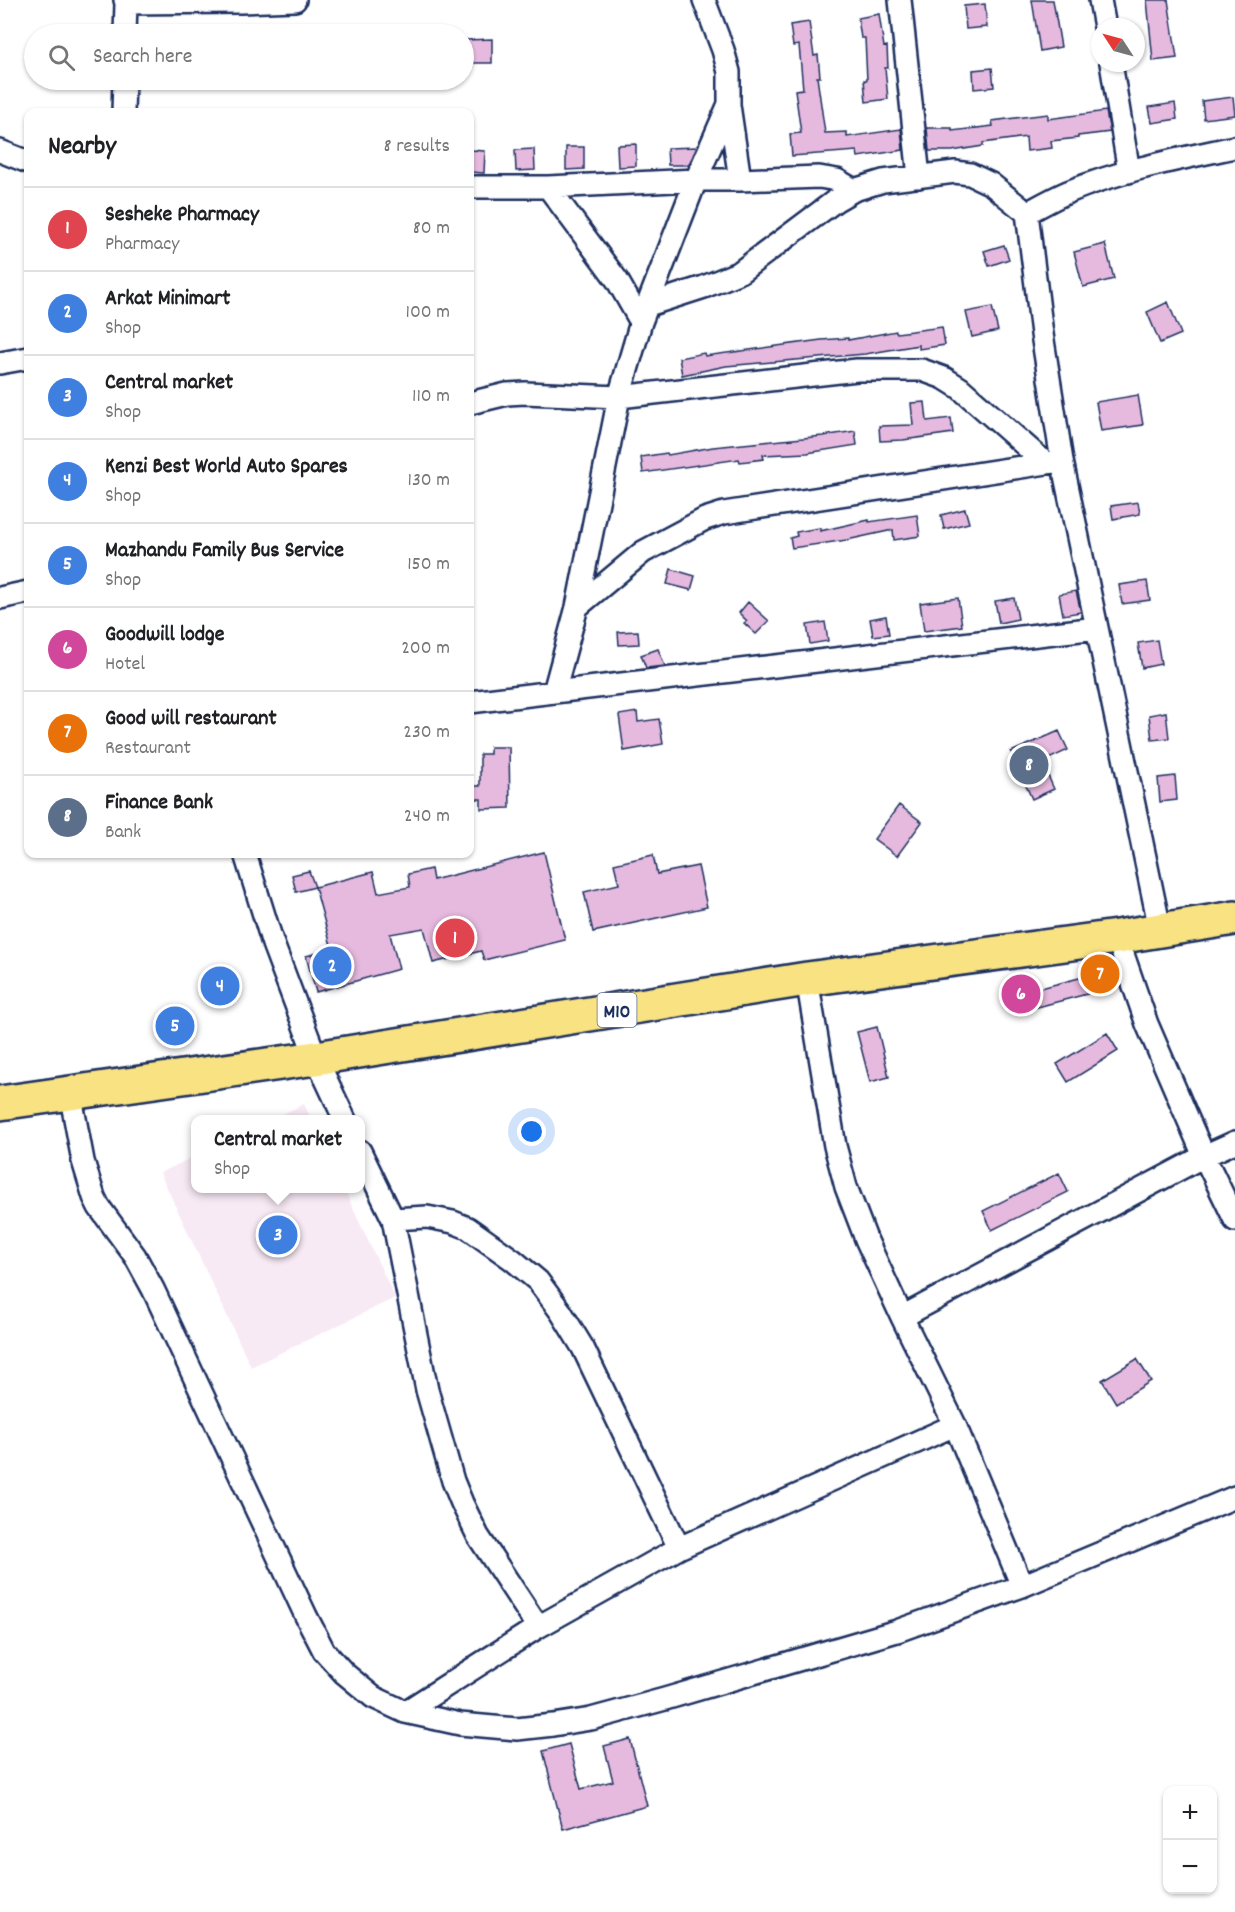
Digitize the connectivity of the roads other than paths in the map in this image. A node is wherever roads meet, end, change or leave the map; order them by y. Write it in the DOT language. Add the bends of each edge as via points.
graph roads {
  1 [pos="295,0"];
  2 [pos="704,0"];
  3 [pos="900,0"];
  4 [pos="1100,0"];
  5 [pos="126,1"];
  6 [pos="261,1"];
  7 [pos="1103,18"];
  8 [pos="125,24"];
  9 [pos="1112,72"];
  10 [pos="124,90"];
  11 [pos="729,104"];
  12 [pos="123,108"];
  13 [pos="1235,147"];
  14 [pos="0,151"];
  15 [pos="24,160"];
  16 [pos="1129,172"];
  17 [pos="919,177"];
  18 [pos="696,180"];
  19 [pos="740,180"];
  20 [pos="474,187"];
  21 [pos="548,187"];
  22 [pos="854,190"];
  23 [pos="1027,213"];
  24 [pos="645,314"];
  25 [pos="24,359"];
  26 [pos="0,363"];
  27 [pos="619,397"];
  28 [pos="474,401"];
  29 [pos="1053,462"];
  30 [pos="24,593"];
  31 [pos="0,598"];
  32 [pos="577,607"];
  33 [pos="1097,628"];
  34 [pos="554,692"];
  35 [pos="474,702"];
  36 [pos="246,858"];
  37 [pos="1235,918"];
  38 [pos="1160,929"];
  39 [pos="1117,937"];
  40 [pos="807,980"];
  41 [pos="316,1058"];
  42 [pos="70,1092"];
  43 [pos="0,1103"];
  44 [pos="343,1115"];
  45 [pos="1235,1142"];
  46 [pos="1204,1156"];
  47 [pos="365,1161"];
  48 [pos="393,1219"];
  49 [pos="1235,1220"];
  50 [pos="902,1317"];
  51 [pos="955,1425"];
  52 [pos="1235,1497"];
  53 [pos="680,1548"];
  54 [pos="1022,1586"];
  55 [pos="538,1627"];
  56 [pos="405,1712"];
  1 -- 6 [label="street"];
  2 -- 11 [label="street" via="729,72"];
  3 -- 17 [label="street"];
  4 -- 7 [label="street"];
  5 -- 6 [label="street"];
  5 -- 8 [label="street"];
  9 -- 16 [label="street"];
  10 -- 12 [label="street"];
  11 -- 18 [label="street"];
  11 -- 19 [label="street"];
  13 -- 16 [label="street"];
  14 -- 15 [label="street"];
  16 -- 23 [label="street" via="1067,193"];
  17 -- 22 [label="street" via="883,181"];
  17 -- 23 [label="street" via="970,174 991,184"];
  18 -- 19 [label="street"];
  18 -- 21 [label="street"];
  18 -- 24 [label="street"];
  19 -- 22 [label="street" via="819,177 837,180"];
  20 -- 21 [label="street"];
  21 -- 24 [label="street"];
  22 -- 24 [label="street" via="740,272"];
  23 -- 29 [label="street"];
  24 -- 27 [label="street"];
  25 -- 26 [label="street"];
  27 -- 28 [label="street" via="525,393"];
  27 -- 29 [label="street" via="857,370 922,370 960,388"];
  27 -- 32 [label="street"];
  29 -- 32 [label="street" via="715,516 643,552"];
  29 -- 33 [label="street"];
  30 -- 31 [label="street"];
  32 -- 34 [label="street"];
  33 -- 34 [label="street"];
  33 -- 38 [label="street"];
  34 -- 35 [label="street"];
  36 -- 41 [label="street" via="273,944"];
  37 -- 38 [label="main road, M10"];
  38 -- 39 [label="main road, M10"];
  39 -- 40 [label="main road, M10"];
  39 -- 46 [label="street" via="1148,1024"];
  40 -- 41 [label="main road, M10"];
  40 -- 50 [label="street" via="835,1146 846,1187"];
  41 -- 42 [label="main road, M10"];
  41 -- 44 [label="street"];
  42 -- 43 [label="main road, M10"];
  42 -- 56 [label="street" via="94,1197 153,1289 324,1652 373,1697"];
  45 -- 46 [label="street"];
  46 -- 49 [label="street"];
  46 -- 50 [label="street"];
  47 -- 48 [label="street"];
  48 -- 53 [label="street" via="427,1217 468,1228 538,1281 584,1348"];
  48 -- 55 [label="street" via="427,1390 453,1481 478,1536"];
  50 -- 51 [label="street"];
  51 -- 53 [label="street"];
  51 -- 54 [label="street"];
  52 -- 54 [label="street"];
  53 -- 55 [label="street"];
  54 -- 56 [label="street" via="897,1631 591,1719 517,1729 460,1724"];
  55 -- 56 [label="street"];
}
